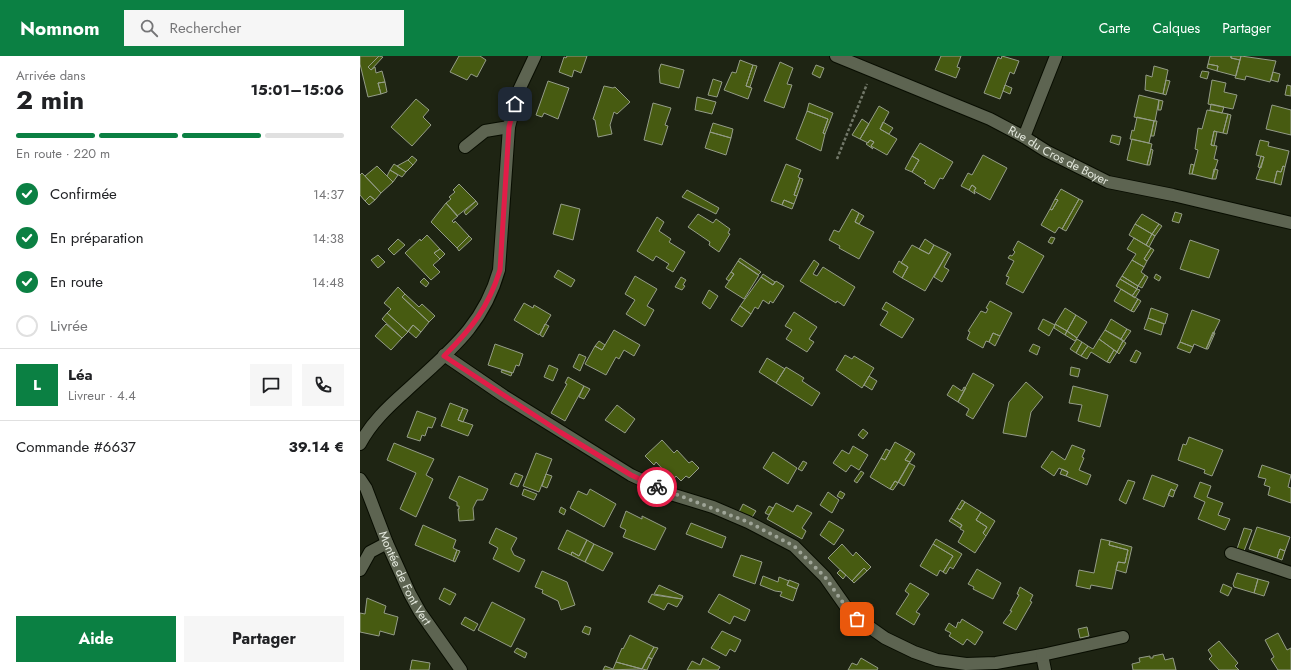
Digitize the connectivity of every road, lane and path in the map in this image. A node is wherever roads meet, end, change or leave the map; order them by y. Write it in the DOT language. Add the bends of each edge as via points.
graph roads {
  1 [pos="535,56"];
  2 [pos="836,56"];
  3 [pos="1056,56"];
  4 [pos="873,70"];
  5 [pos="509,127"];
  6 [pos="1024,137"];
  7 [pos="465,146"];
  8 [pos="836,159"];
  9 [pos="1291,223"];
  10 [pos="444,356"];
  11 [pos="360,444"];
  12 [pos="360,479"];
  13 [pos="387,543"];
  14 [pos="1231,553"];
  15 [pos="360,570"];
  16 [pos="1291,573"];
  17 [pos="1123,637"];
  18 [pos="1042,655"];
  19 [pos="461,670"];
  20 [pos="1045,670"];
  1 -- 5 [label="street" via="518,92"];
  2 -- 4 [label="street, Rue du Cros de Boyer"];
  3 -- 6 [label="street"];
  4 -- 6 [label="street, Rue du Cros de Boyer" via="990,119"];
  4 -- 8 [label="path"];
  5 -- 7 [label="street" via="485,131"];
  5 -- 10 [label="street" via="500,270 485,308 464,336"];
  6 -- 9 [label="street, Rue du Cros de Boyer" via="1108,182"];
  10 -- 11 [label="street" via="379,417"];
  10 -- 18 [label="street" via="631,475 674,495 713,507 748,522 794,546 825,577 851,614 885,638 937,660 966,664 996,663"];
  12 -- 13 [label="street, Montée de Font Vert" via="366,488"];
  13 -- 15 [label="street" via="370,552"];
  13 -- 19 [label="street, Montée de Font Vert" via="420,612"];
  14 -- 16 [label="street"];
  17 -- 18 [label="street"];
  18 -- 20 [label="street"];
}
